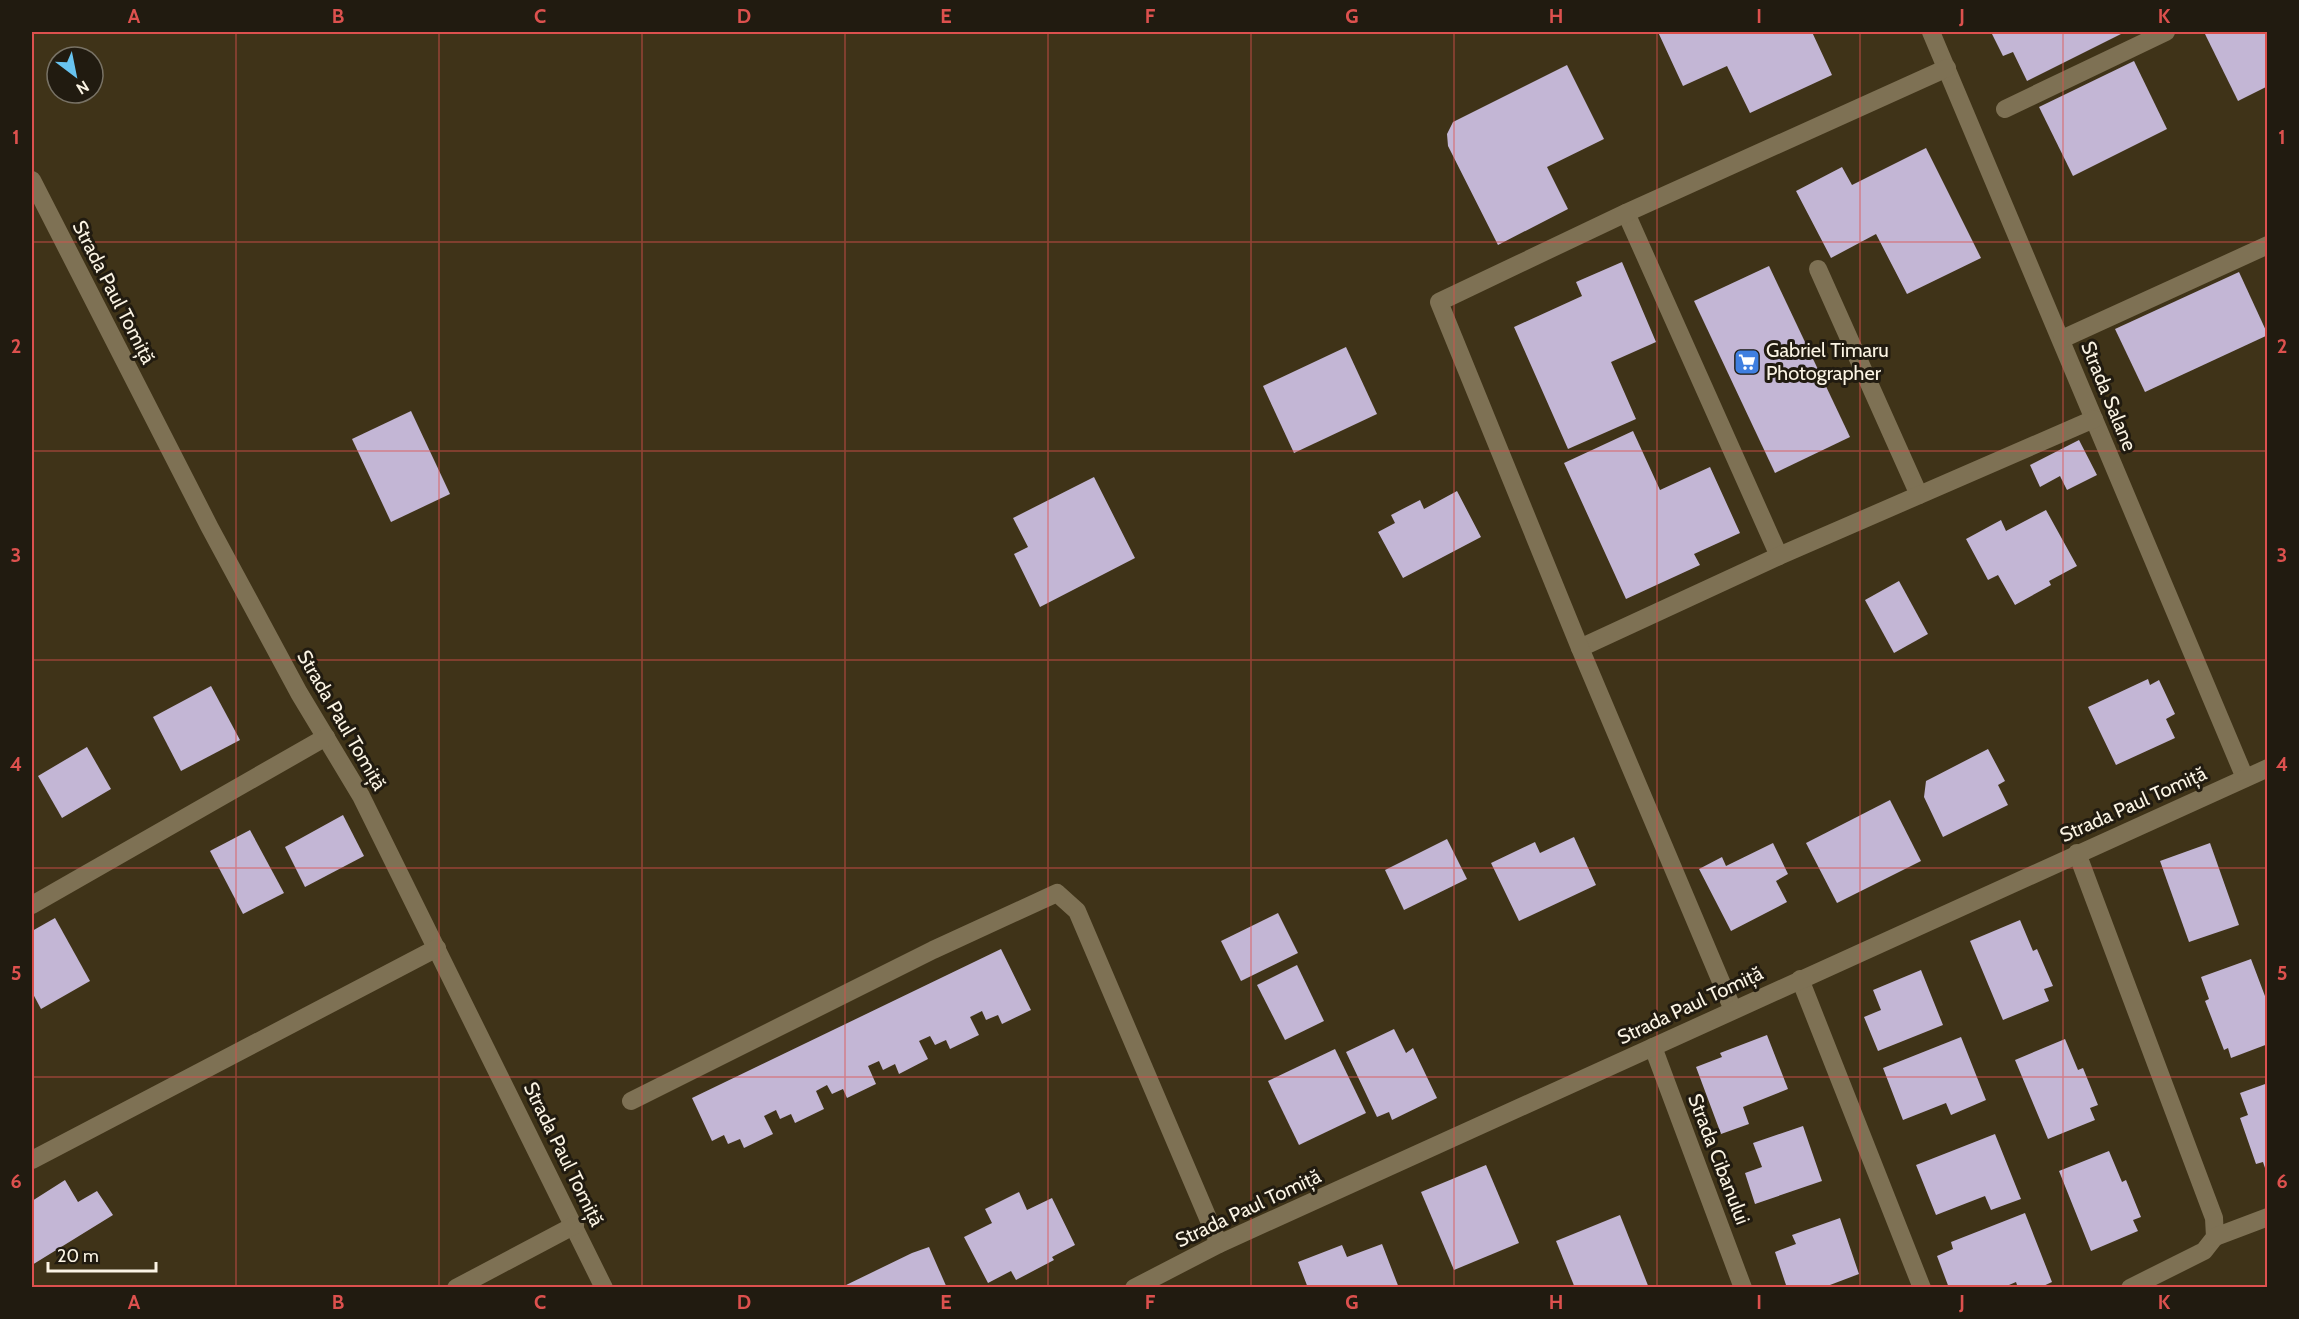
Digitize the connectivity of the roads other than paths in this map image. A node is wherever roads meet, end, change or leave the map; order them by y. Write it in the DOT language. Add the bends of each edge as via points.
graph roads {
  1 [pos="1931,32"];
  2 [pos="2166,32"];
  3 [pos="1947,68"];
  4 [pos="2005,109"];
  5 [pos="32,180"];
  6 [pos="1626,213"];
  7 [pos="2268,245"];
  8 [pos="1818,269"];
  9 [pos="2061,339"];
  10 [pos="2094,418"];
  11 [pos="1919,495"];
  12 [pos="1779,556"];
  13 [pos="1580,648"];
  14 [pos="326,737"];
  15 [pos="2268,768"];
  16 [pos="2245,778"];
  17 [pos="2078,853"];
  18 [pos="32,905"];
  19 [pos="437,948"];
  20 [pos="1800,979"];
  21 [pos="1733,1010"];
  22 [pos="1653,1047"];
  23 [pos="631,1101"];
  24 [pos="32,1160"];
  25 [pos="2268,1217"];
  26 [pos="575,1225"];
  27 [pos="2215,1237"];
  28 [pos="1219,1244"];
  29 [pos="1170,1279"];
  30 [pos="456,1287"];
  31 [pos="604,1287"];
  32 [pos="1134,1287"];
  33 [pos="1743,1287"];
  34 [pos="1922,1287"];
  35 [pos="2130,1287"];
  1 -- 3 [label="street, Strada Salane"];
  2 -- 4 [label="street"];
  3 -- 6 [label="street"];
  3 -- 9 [label="street, Strada Salane"];
  5 -- 14 [label="street, Strada Paul Tomiță" via="210,528"];
  6 -- 12 [label="street"];
  6 -- 13 [label="street" via="1439,302"];
  7 -- 9 [label="street"];
  8 -- 11 [label="street"];
  9 -- 10 [label="street, Strada Salane"];
  10 -- 11 [label="street"];
  10 -- 16 [label="street, Strada Salane"];
  11 -- 12 [label="street"];
  12 -- 13 [label="street"];
  13 -- 21 [label="street"];
  14 -- 18 [label="street"];
  14 -- 19 [label="street, Strada Paul Tomiță" via="361,796"];
  15 -- 16 [label="street, Strada Paul Tomiță"];
  16 -- 17 [label="street, Strada Paul Tomiță"];
  17 -- 20 [label="street, Strada Paul Tomiță"];
  17 -- 27 [label="street" via="2214,1218"];
  19 -- 24 [label="street"];
  19 -- 26 [label="street, Strada Paul Tomiță"];
  20 -- 21 [label="street, Strada Paul Tomiță"];
  20 -- 34 [label="street"];
  21 -- 22 [label="street, Strada Paul Tomiță"];
  22 -- 28 [label="street, Strada Paul Tomiță"];
  22 -- 33 [label="street, Strada Cibanului"];
  23 -- 28 [label="street" via="933,950 1057,893 1077,911"];
  25 -- 27 [label="street"];
  26 -- 30 [label="street"];
  26 -- 31 [label="street, Strada Paul Tomiță"];
  27 -- 35 [label="street" via="2204,1251"];
  28 -- 29 [label="street, Strada Paul Tomiță"];
  29 -- 32 [label="street, Strada Paul Tomiță"];
}
